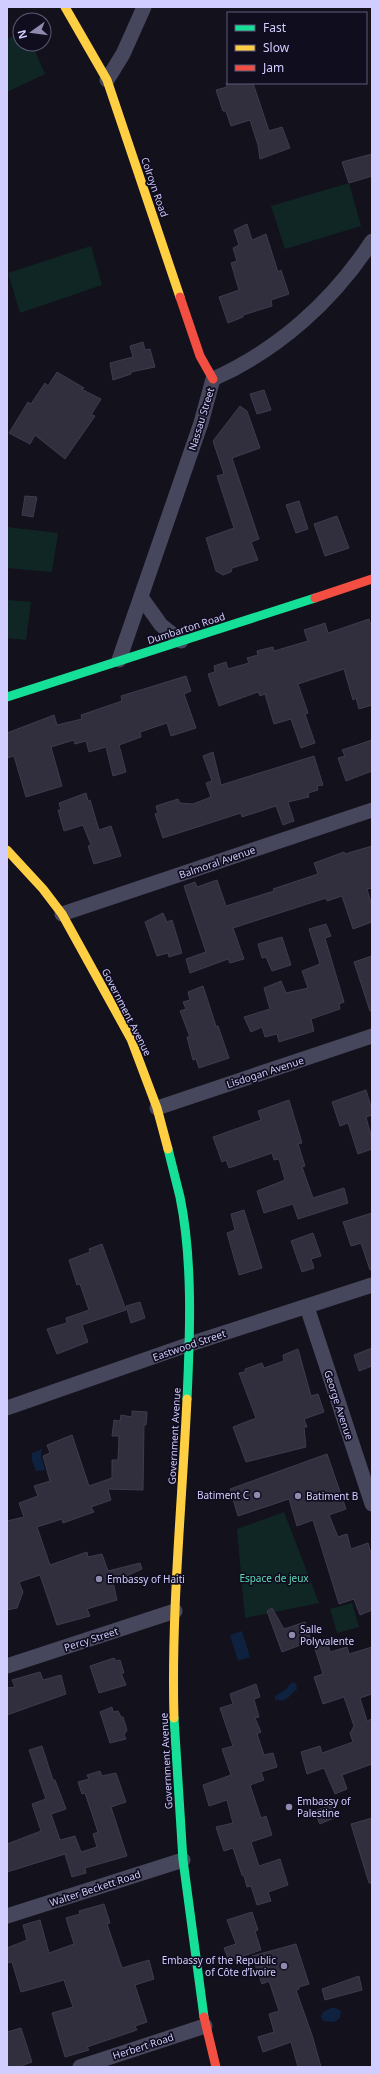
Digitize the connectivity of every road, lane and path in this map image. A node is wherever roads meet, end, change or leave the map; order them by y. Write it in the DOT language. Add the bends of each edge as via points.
graph roads {
  1 [pos="65,7"];
  2 [pos="144,7"];
  3 [pos="108,80"];
  4 [pos="372,241"];
  5 [pos="213,379"];
  6 [pos="372,579"];
  7 [pos="141,597"];
  8 [pos="181,641"];
  9 [pos="120,660"];
  10 [pos="7,697"];
  11 [pos="372,810"];
  12 [pos="7,850"];
  13 [pos="62,914"];
  14 [pos="372,1036"];
  15 [pos="157,1108"];
  16 [pos="372,1285"];
  17 [pos="307,1307"];
  18 [pos="190,1344"];
  19 [pos="7,1408"];
  20 [pos="372,1504"];
  21 [pos="175,1611"];
  22 [pos="7,1666"];
  23 [pos="183,1860"];
  24 [pos="7,1916"];
  25 [pos="205,2026"];
  26 [pos="80,2067"];
  27 [pos="216,2067"];
  1 -- 3 [label="street, Colroyn Road"];
  2 -- 3 [label="street" via="124,54"];
  3 -- 5 [label="street, Colroyn Road" via="200,356"];
  4 -- 5 [label="street, Nassau Street" via="343,279 308,317 270,348 242,366"];
  5 -- 7 [label="street, Nassau Street" via="201,423"];
  6 -- 8 [label="street, Dumbarton Road"];
  7 -- 8 [label="street" via="158,622"];
  7 -- 9 [label="street, Nassau Street"];
  8 -- 9 [label="street, Dumbarton Road"];
  9 -- 10 [label="street, Dumbarton Road"];
  11 -- 13 [label="street, Balmoral Avenue"];
  12 -- 13 [label="street, Government Avenue"];
  13 -- 15 [label="street, Government Avenue" via="131,1039"];
  14 -- 15 [label="street, Lisdogan Avenue"];
  15 -- 18 [label="street, Government Avenue" via="180,1198 187,1251"];
  16 -- 17 [label="street, Eastwood Street"];
  17 -- 18 [label="street, Eastwood Street"];
  17 -- 20 [label="street, George Avenue"];
  18 -- 19 [label="street, Eastwood Street"];
  18 -- 21 [label="street, Government Avenue"];
  21 -- 22 [label="street, Percy Street"];
  21 -- 23 [label="street, Government Avenue" via="173,1683"];
  23 -- 24 [label="street, Walter Beckett Road"];
  23 -- 25 [label="street, Government Avenue"];
  25 -- 26 [label="street, Herbert Road"];
  25 -- 27 [label="street, Government Avenue"];
}
